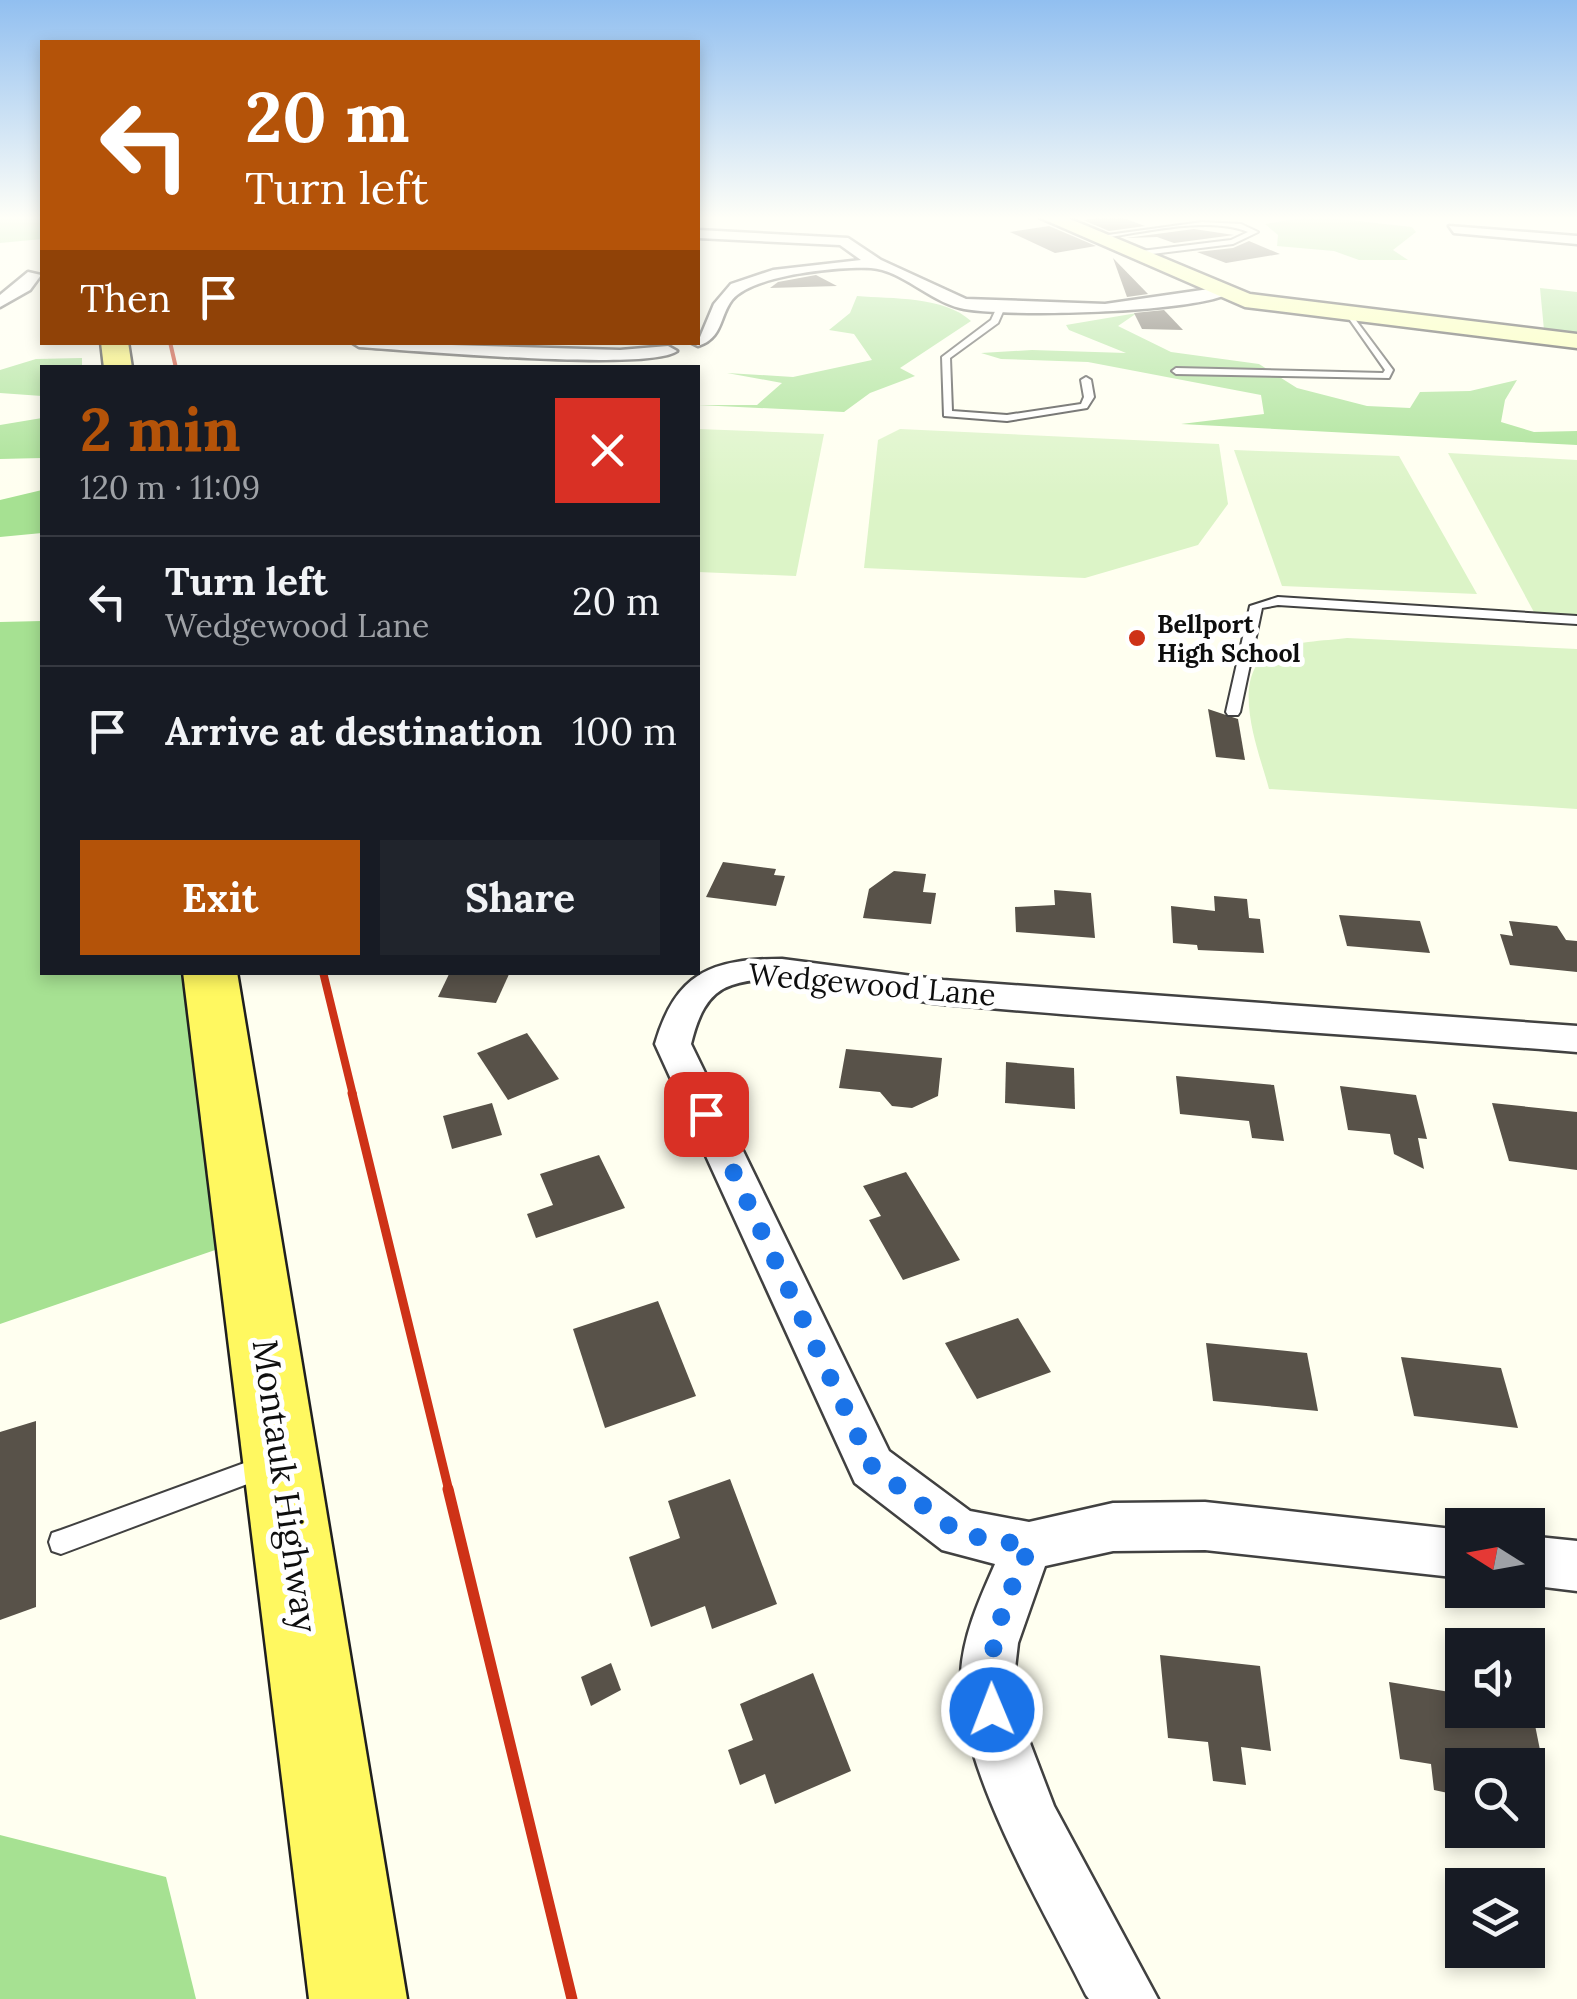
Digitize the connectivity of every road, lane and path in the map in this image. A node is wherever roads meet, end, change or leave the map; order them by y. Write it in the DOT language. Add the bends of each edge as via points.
graph roads {
  1 [pos="722,309"];
  2 [pos="1000,309"];
  3 [pos="1319,309"];
  4 [pos="1349,313"];
  5 [pos="700,339"];
  6 [pos="1577,341"];
  7 [pos="418,345"];
  8 [pos="687,345"];
  9 [pos="668,351"];
  10 [pos="680,365"];
  11 [pos="1176,371"];
  12 [pos="1086,380"];
  13 [pos="1577,620"];
  14 [pos="1233,712"];
  15 [pos="210,975"];
  16 [pos="1577,1039"];
  17 [pos="281,1460"];
  18 [pos="61,1542"];
  19 [pos="1030,1546"];
  20 [pos="1445,1552"];
  21 [pos="1545,1563"];
  22 [pos="1577,1566"];
  23 [pos="358,1999"];
  24 [pos="1127,1999"];
  1 -- 5 [label="street" via="716,327"];
  2 -- 12 [label="lane" via="995,321 946,357 948,414 1007,418 1084,406"];
  3 -- 4 [label="main road"];
  4 -- 6 [label="main road"];
  4 -- 11 [label="lane" via="1386,376"];
  7 -- 9 [label="street" via="620,355"];
  8 -- 9 [label="street"];
  9 -- 10 [label="street"];
  13 -- 14 [label="lane" via="1278,601 1256,606"];
  15 -- 17 [label="main road, Montauk Highway"];
  16 -- 19 [label="street, Wedgewood Lane" via="780,973 730,973 702,987 682,1009 673,1044 872,1466 960,1534"];
  17 -- 18 [label="lane"];
  17 -- 23 [label="main road, Montauk Highway"];
  19 -- 20 [label="street" via="1114,1526 1205,1526"];
  19 -- 24 [label="street" via="998,1615 988,1677 996,1743 1108,1973"];
  21 -- 22 [label="street"];
}
